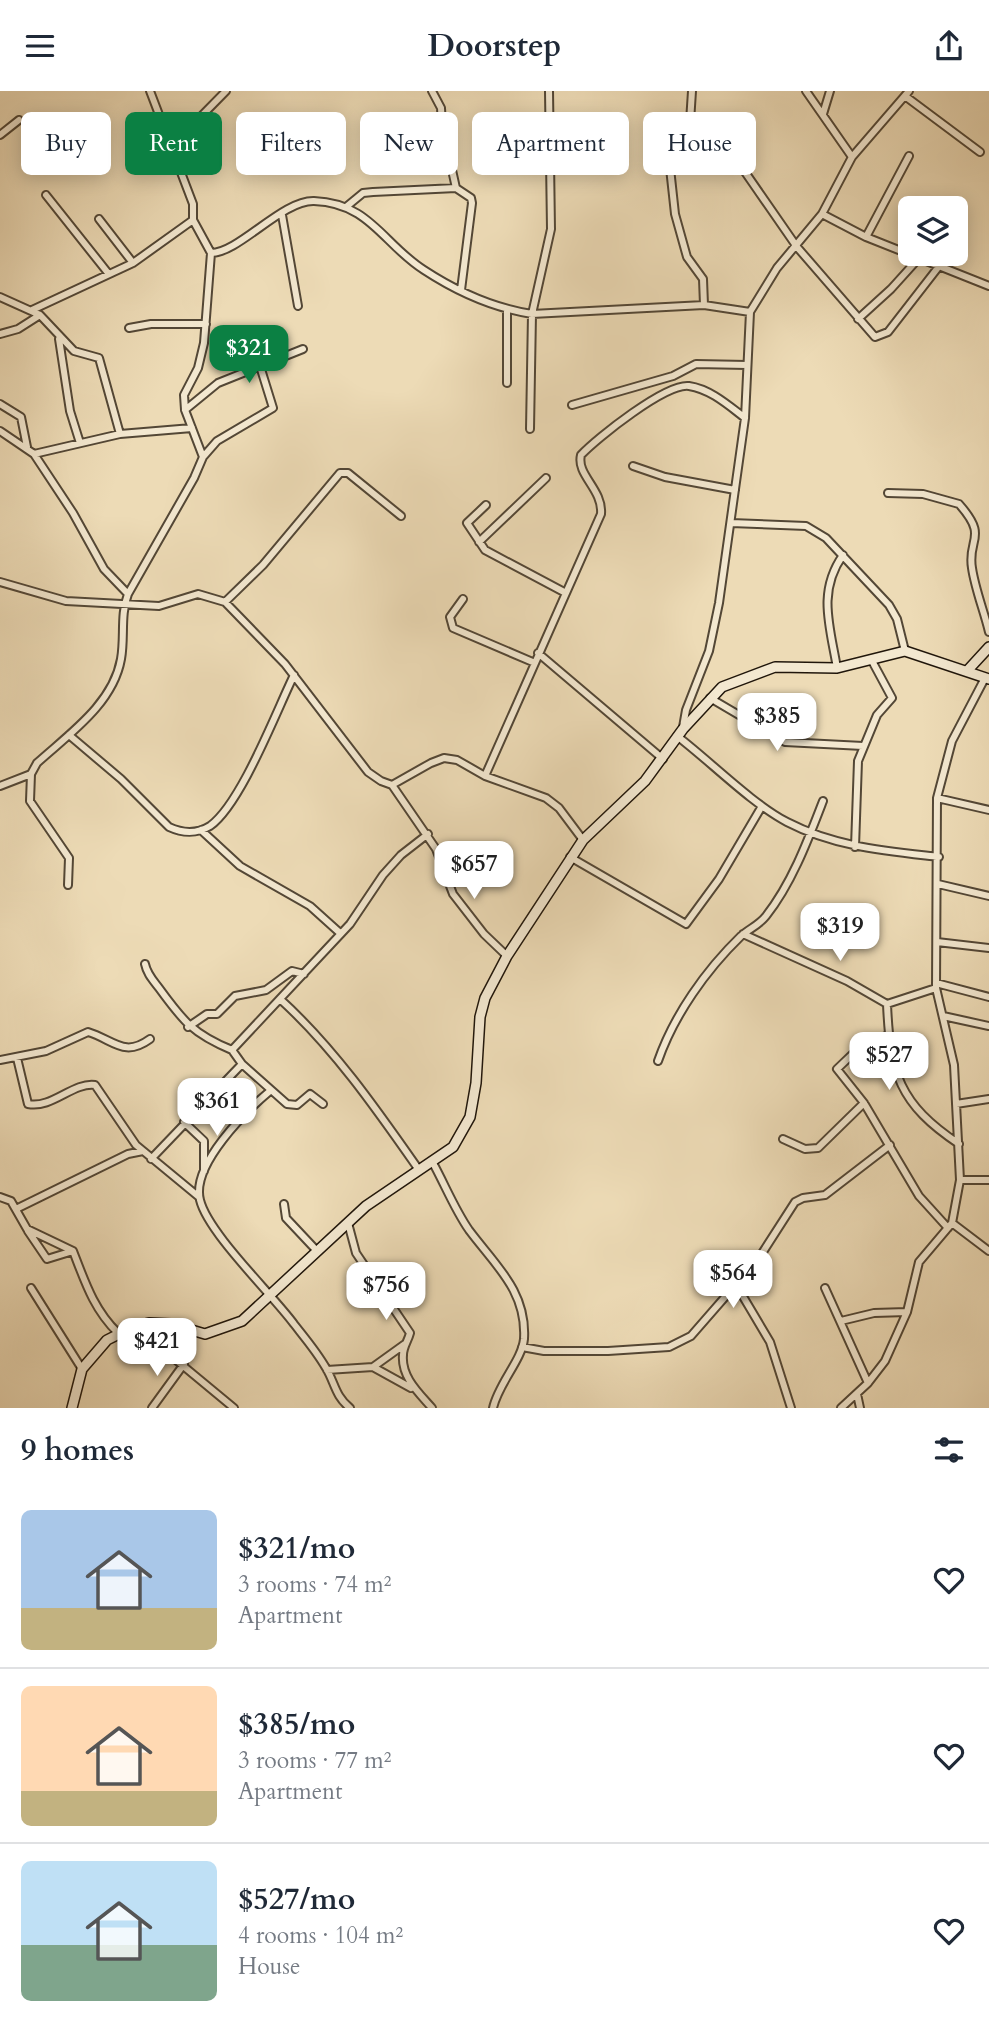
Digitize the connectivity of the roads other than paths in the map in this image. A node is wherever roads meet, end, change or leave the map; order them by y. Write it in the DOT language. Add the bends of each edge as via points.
graph roads {
  1 [pos="149,91"];
  2 [pos="226,91"];
  3 [pos="432,91"];
  4 [pos="549,91"];
  5 [pos="692,91"];
  6 [pos="806,91"];
  7 [pos="830,91"];
  8 [pos="907,94"];
  9 [pos="156,112"];
  10 [pos="205,112"];
  11 [pos="690,112"];
  12 [pos="823,114"];
  13 [pos="19,120"];
  14 [pos="0,135"];
  15 [pos="980,152"];
  16 [pos="909,156"];
  17 [pos="852,157"];
  18 [pos="180,175"];
  19 [pos="671,175"];
  20 [pos="747,175"];
  21 [pos="456,188"];
  22 [pos="46,195"];
  23 [pos="346,207"];
  24 [pos="822,214"];
  25 [pos="282,215"];
  26 [pos="99,219"];
  27 [pos="193,220"];
  28 [pos="866,237"];
  29 [pos="797,247"];
  30 [pos="898,250"];
  31 [pos="211,254"];
  32 [pos="133,263"];
  33 [pos="912,266"];
  34 [pos="939,266"];
  35 [pos="942,266"];
  36 [pos="108,273"];
  37 [pos="989,286"];
  38 [pos="461,290"];
  39 [pos="0,297"];
  40 [pos="298,306"];
  41 [pos="704,306"];
  42 [pos="32,310"];
  43 [pos="507,310"];
  44 [pos="750,313"];
  45 [pos="532,314"];
  46 [pos="40,315"];
  47 [pos="858,319"];
  48 [pos="206,324"];
  49 [pos="129,328"];
  50 [pos="0,334"];
  51 [pos="59,337"];
  52 [pos="303,349"];
  53 [pos="260,366"];
  54 [pos="747,366"];
  55 [pos="507,383"];
  56 [pos="0,404"];
  57 [pos="572,405"];
  58 [pos="185,410"];
  59 [pos="745,418"];
  60 [pos="192,428"];
  61 [pos="530,429"];
  62 [pos="0,431"];
  63 [pos="120,433"];
  64 [pos="80,443"];
  65 [pos="27,447"];
  66 [pos="34,454"];
  67 [pos="203,457"];
  68 [pos="633,466"];
  69 [pos="546,478"];
  70 [pos="735,490"];
  71 [pos="888,493"];
  72 [pos="486,505"];
  73 [pos="401,516"];
  74 [pos="731,523"];
  75 [pos="479,542"];
  76 [pos="843,555"];
  77 [pos="0,582"];
  78 [pos="564,592"];
  79 [pos="128,594"];
  80 [pos="463,599"];
  81 [pos="225,602"];
  82 [pos="124,605"];
  83 [pos="989,632"];
  84 [pos="989,647"];
  85 [pos="905,651"];
  86 [pos="538,653"];
  87 [pos="871,659"];
  88 [pos="535,663"];
  89 [pos="837,668"];
  90 [pos="967,671"];
  91 [pos="294,675"];
  92 [pos="987,679"];
  93 [pos="710,698"];
  94 [pos="680,733"];
  95 [pos="69,735"];
  96 [pos="863,746"];
  97 [pos="663,759"];
  98 [pos="31,774"];
  99 [pos="485,776"];
  100 [pos="393,785"];
  101 [pos="0,786"];
  102 [pos="937,797"];
  103 [pos="822,801"];
  104 [pos="762,806"];
  105 [pos="989,810"];
  106 [pos="201,830"];
  107 [pos="811,832"];
  108 [pos="428,834"];
  109 [pos="583,840"];
  110 [pos="855,847"];
  111 [pos="570,857"];
  112 [pos="939,857"];
  113 [pos="938,884"];
  114 [pos="68,885"];
  115 [pos="989,896"];
  116 [pos="340,933"];
  117 [pos="743,934"];
  118 [pos="937,941"];
  119 [pos="989,948"];
  120 [pos="507,956"];
  121 [pos="145,964"];
  122 [pos="304,974"];
  123 [pos="936,985"];
  124 [pos="989,997"];
  125 [pos="280,999"];
  126 [pos="887,1004"];
  127 [pos="943,1016"];
  128 [pos="989,1026"];
  129 [pos="188,1027"];
  130 [pos="888,1035"];
  131 [pos="150,1039"];
  132 [pos="232,1050"];
  133 [pos="17,1058"];
  134 [pos="0,1060"];
  135 [pos="658,1061"];
  136 [pos="242,1064"];
  137 [pos="270,1091"];
  138 [pos="989,1099"];
  139 [pos="864,1103"];
  140 [pos="323,1104"];
  141 [pos="956,1104"];
  142 [pos="184,1122"];
  143 [pos="783,1139"];
  144 [pos="958,1144"];
  145 [pos="890,1145"];
  146 [pos="143,1151"];
  147 [pos="151,1159"];
  148 [pos="433,1163"];
  149 [pos="419,1170"];
  150 [pos="204,1173"];
  151 [pos="960,1180"];
  152 [pos="989,1180"];
  153 [pos="0,1197"];
  154 [pos="199,1197"];
  155 [pos="284,1204"];
  156 [pos="16,1209"];
  157 [pos="348,1223"];
  158 [pos="951,1225"];
  159 [pos="27,1230"];
  160 [pos="73,1251"];
  161 [pos="317,1251"];
  162 [pos="989,1251"];
  163 [pos="735,1283"];
  164 [pos="31,1288"];
  165 [pos="825,1288"];
  166 [pos="272,1296"];
  167 [pos="907,1312"];
  168 [pos="841,1321"];
  169 [pos="135,1326"];
  170 [pos="118,1333"];
  171 [pos="407,1342"];
  172 [pos="522,1347"];
  173 [pos="184,1364"];
  174 [pos="373,1367"];
  175 [pos="82,1369"];
  176 [pos="327,1370"];
  177 [pos="868,1383"];
  178 [pos="413,1389"];
  179 [pos="857,1394"];
  180 [pos="72,1408"];
  181 [pos="152,1408"];
  182 [pos="234,1408"];
  183 [pos="350,1408"];
  184 [pos="432,1408"];
  185 [pos="494,1408"];
  186 [pos="791,1408"];
  187 [pos="841,1408"];
  188 [pos="860,1408"];
  1 -- 9 [label="street"];
  2 -- 10 [label="street"];
  3 -- 21 [label="street" via="441,108"];
  4 -- 45 [label="street" via="551,229"];
  5 -- 11 [label="street"];
  6 -- 12 [label="street"];
  7 -- 12 [label="street"];
  8 -- 15 [label="street"];
  8 -- 17 [label="street"];
  12 -- 17 [label="street"];
  13 -- 14 [label="street"];
  16 -- 28 [label="street"];
  17 -- 24 [label="street"];
  18 -- 27 [label="street" via="193,204"];
  19 -- 41 [label="street" via="687,257 704,279"];
  20 -- 29 [label="street"];
  21 -- 23 [label="street" via="373,192"];
  21 -- 38 [label="street" via="472,203"];
  22 -- 36 [label="street"];
  23 -- 25 [label="street" via="313,201"];
  23 -- 38 [label="street" via="372,221 423,270"];
  24 -- 28 [label="street"];
  24 -- 29 [label="street"];
  25 -- 31 [label="street"];
  25 -- 40 [label="street"];
  26 -- 32 [label="street"];
  27 -- 31 [label="street"];
  27 -- 32 [label="street"];
  28 -- 30 [label="street"];
  29 -- 44 [label="street" via="777,268"];
  29 -- 47 [label="street"];
  31 -- 48 [label="street"];
  32 -- 36 [label="street"];
  33 -- 47 [label="street"];
  34 -- 47 [label="street" via="881,337 875,337"];
  35 -- 37 [label="street"];
  36 -- 42 [label="street"];
  38 -- 43 [label="street"];
  39 -- 42 [label="street"];
  41 -- 44 [label="street"];
  41 -- 45 [label="street"];
  42 -- 46 [label="street"];
  43 -- 45 [label="street"];
  43 -- 55 [label="street"];
  44 -- 54 [label="street"];
  45 -- 61 [label="street"];
  46 -- 50 [label="street"];
  46 -- 51 [label="street"];
  48 -- 49 [label="street"];
  48 -- 58 [label="street" via="198,368 184,395"];
  51 -- 63 [label="street" via="75,351 99,358"];
  51 -- 64 [label="street" via="70,411"];
  52 -- 53 [label="street"];
  53 -- 58 [label="street" via="210,387"];
  53 -- 67 [label="street" via="273,408 217,440"];
  54 -- 57 [label="street" via="696,365"];
  54 -- 59 [label="street"];
  56 -- 65 [label="street" via="21,417"];
  58 -- 60 [label="street"];
  59 -- 70 [label="street"];
  59 -- 78 [label="street" via="703,390 679,386 611,426 593,442 580,461 602,502 601,514"];
  60 -- 63 [label="street"];
  60 -- 67 [label="street"];
  62 -- 65 [label="street"];
  63 -- 64 [label="street"];
  64 -- 66 [label="street"];
  65 -- 66 [label="street"];
  66 -- 79 [label="street" via="104,569"];
  67 -- 79 [label="street"];
  68 -- 70 [label="street"];
  69 -- 75 [label="street"];
  70 -- 74 [label="street"];
  71 -- 83 [label="street" via="923,494 963,508 978,533 972,569"];
  72 -- 75 [label="street" via="467,523"];
  73 -- 81 [label="street" via="348,473 340,473 263,565"];
  74 -- 76 [label="street" via="806,527"];
  74 -- 94 [label="street" via="709,651"];
  75 -- 78 [label="street" via="488,552"];
  76 -- 85 [label="street" via="894,612"];
  76 -- 89 [label="street" via="828,582 826,597"];
  77 -- 82 [label="street" via="66,601"];
  78 -- 86 [label="street"];
  79 -- 82 [label="street"];
  80 -- 88 [label="street" via="450,617 453,628"];
  81 -- 82 [label="street" via="198,594 159,606"];
  81 -- 91 [label="street"];
  82 -- 95 [label="street" via="119,672 101,702"];
  84 -- 90 [label="street"];
  85 -- 87 [label="street"];
  85 -- 90 [label="street"];
  86 -- 88 [label="street"];
  86 -- 97 [label="street"];
  87 -- 89 [label="street"];
  87 -- 96 [label="street" via="892,698 877,715"];
  88 -- 99 [label="street"];
  89 -- 93 [label="street" via="788,665 765,669 741,677"];
  90 -- 92 [label="street"];
  91 -- 100 [label="street" via="358,761"];
  91 -- 106 [label="street" via="238,791 222,815"];
  92 -- 102 [label="street" via="952,741"];
  93 -- 94 [label="street"];
  93 -- 96 [label="street" via="785,742"];
  94 -- 97 [label="street"];
  94 -- 104 [label="street"];
  95 -- 98 [label="street"];
  95 -- 106 [label="street" via="169,827"];
  96 -- 110 [label="street" via="858,761"];
  97 -- 109 [label="street"];
  98 -- 101 [label="street"];
  98 -- 114 [label="street" via="30,801 69,858"];
  99 -- 100 [label="street" via="444,758"];
  99 -- 109 [label="street" via="546,798"];
  100 -- 108 [label="street"];
  102 -- 105 [label="street"];
  102 -- 112 [label="street"];
  103 -- 107 [label="street"];
  104 -- 107 [label="street"];
  104 -- 111 [label="street" via="686,924"];
  106 -- 116 [label="street" via="240,866 310,906"];
  107 -- 110 [label="street"];
  107 -- 117 [label="street" via="774,905"];
  108 -- 116 [label="street" via="383,875"];
  108 -- 120 [label="street" via="453,894"];
  109 -- 111 [label="street"];
  110 -- 112 [label="street"];
  111 -- 120 [label="street"];
  112 -- 113 [label="street"];
  113 -- 115 [label="street"];
  113 -- 118 [label="street"];
  116 -- 122 [label="street"];
  117 -- 126 [label="street"];
  117 -- 135 [label="street" via="690,999"];
  118 -- 119 [label="street"];
  118 -- 123 [label="street"];
  120 -- 148 [label="street" via="480,1017 468,1125 453,1147"];
  121 -- 129 [label="street"];
  122 -- 125 [label="street"];
  122 -- 129 [label="street" via="292,971 266,991 235,996 217,1014 206,1014"];
  123 -- 124 [label="street"];
  123 -- 126 [label="street"];
  123 -- 127 [label="street"];
  125 -- 132 [label="street"];
  125 -- 149 [label="street" via="313,1031 374,1106"];
  126 -- 130 [label="street"];
  127 -- 128 [label="street"];
  127 -- 141 [label="street" via="954,1065"];
  129 -- 132 [label="street"];
  130 -- 139 [label="street" via="853,1052 836,1069"];
  130 -- 144 [label="street" via="901,1087 927,1122"];
  131 -- 133 [label="street" via="137,1049 126,1049 88,1032"];
  132 -- 136 [label="street"];
  133 -- 134 [label="street"];
  133 -- 146 [label="street" via="28,1104 51,1102 92,1083"];
  136 -- 137 [label="street"];
  136 -- 142 [label="street"];
  137 -- 140 [label="street" via="292,1107 310,1094"];
  137 -- 150 [label="street" via="238,1120"];
  138 -- 141 [label="street"];
  139 -- 143 [label="street" via="818,1148 805,1149"];
  139 -- 145 [label="street"];
  141 -- 144 [label="street"];
  142 -- 147 [label="street"];
  142 -- 150 [label="street" via="204,1140"];
  144 -- 151 [label="street"];
  145 -- 158 [label="street" via="919,1196"];
  145 -- 163 [label="street" via="825,1195 795,1202 765,1250"];
  146 -- 147 [label="street"];
  146 -- 156 [label="street" via="128,1154"];
  147 -- 154 [label="street"];
  148 -- 149 [label="street"];
  148 -- 172 [label="street" via="469,1230 516,1292"];
  149 -- 157 [label="street"];
  150 -- 154 [label="street"];
  151 -- 152 [label="street"];
  151 -- 158 [label="street"];
  153 -- 156 [label="street" via="6,1197"];
  154 -- 166 [label="street" via="234,1253"];
  155 -- 161 [label="street" via="286,1218"];
  156 -- 159 [label="street"];
  157 -- 161 [label="street"];
  157 -- 171 [label="street" via="356,1253 410,1333"];
  158 -- 162 [label="street"];
  158 -- 167 [label="street" via="919,1262"];
  159 -- 160 [label="street"];
  159 -- 160 [label="street" via="47,1259"];
  160 -- 170 [label="street" via="94,1303"];
  161 -- 166 [label="street"];
  163 -- 172 [label="street" via="712,1316 691,1336 669,1347 570,1352"];
  163 -- 186 [label="street" via="770,1342"];
  164 -- 175 [label="street"];
  165 -- 168 [label="street"];
  166 -- 169 [label="street" via="242,1321 215,1333 172,1324"];
  166 -- 176 [label="street"];
  167 -- 168 [label="street"];
  167 -- 177 [label="street" via="885,1361"];
  168 -- 177 [label="street"];
  169 -- 170 [label="street"];
  169 -- 173 [label="street"];
  170 -- 175 [label="street" via="95,1351"];
  171 -- 174 [label="street"];
  171 -- 178 [label="street" via="402,1358"];
  172 -- 185 [label="street" via="500,1385"];
  173 -- 181 [label="street"];
  173 -- 182 [label="street"];
  174 -- 176 [label="street"];
  174 -- 178 [label="street"];
  175 -- 180 [label="street"];
  176 -- 183 [label="street" via="334,1390"];
  177 -- 179 [label="street"];
  178 -- 184 [label="street"];
  179 -- 187 [label="street"];
  179 -- 188 [label="street"];
}
